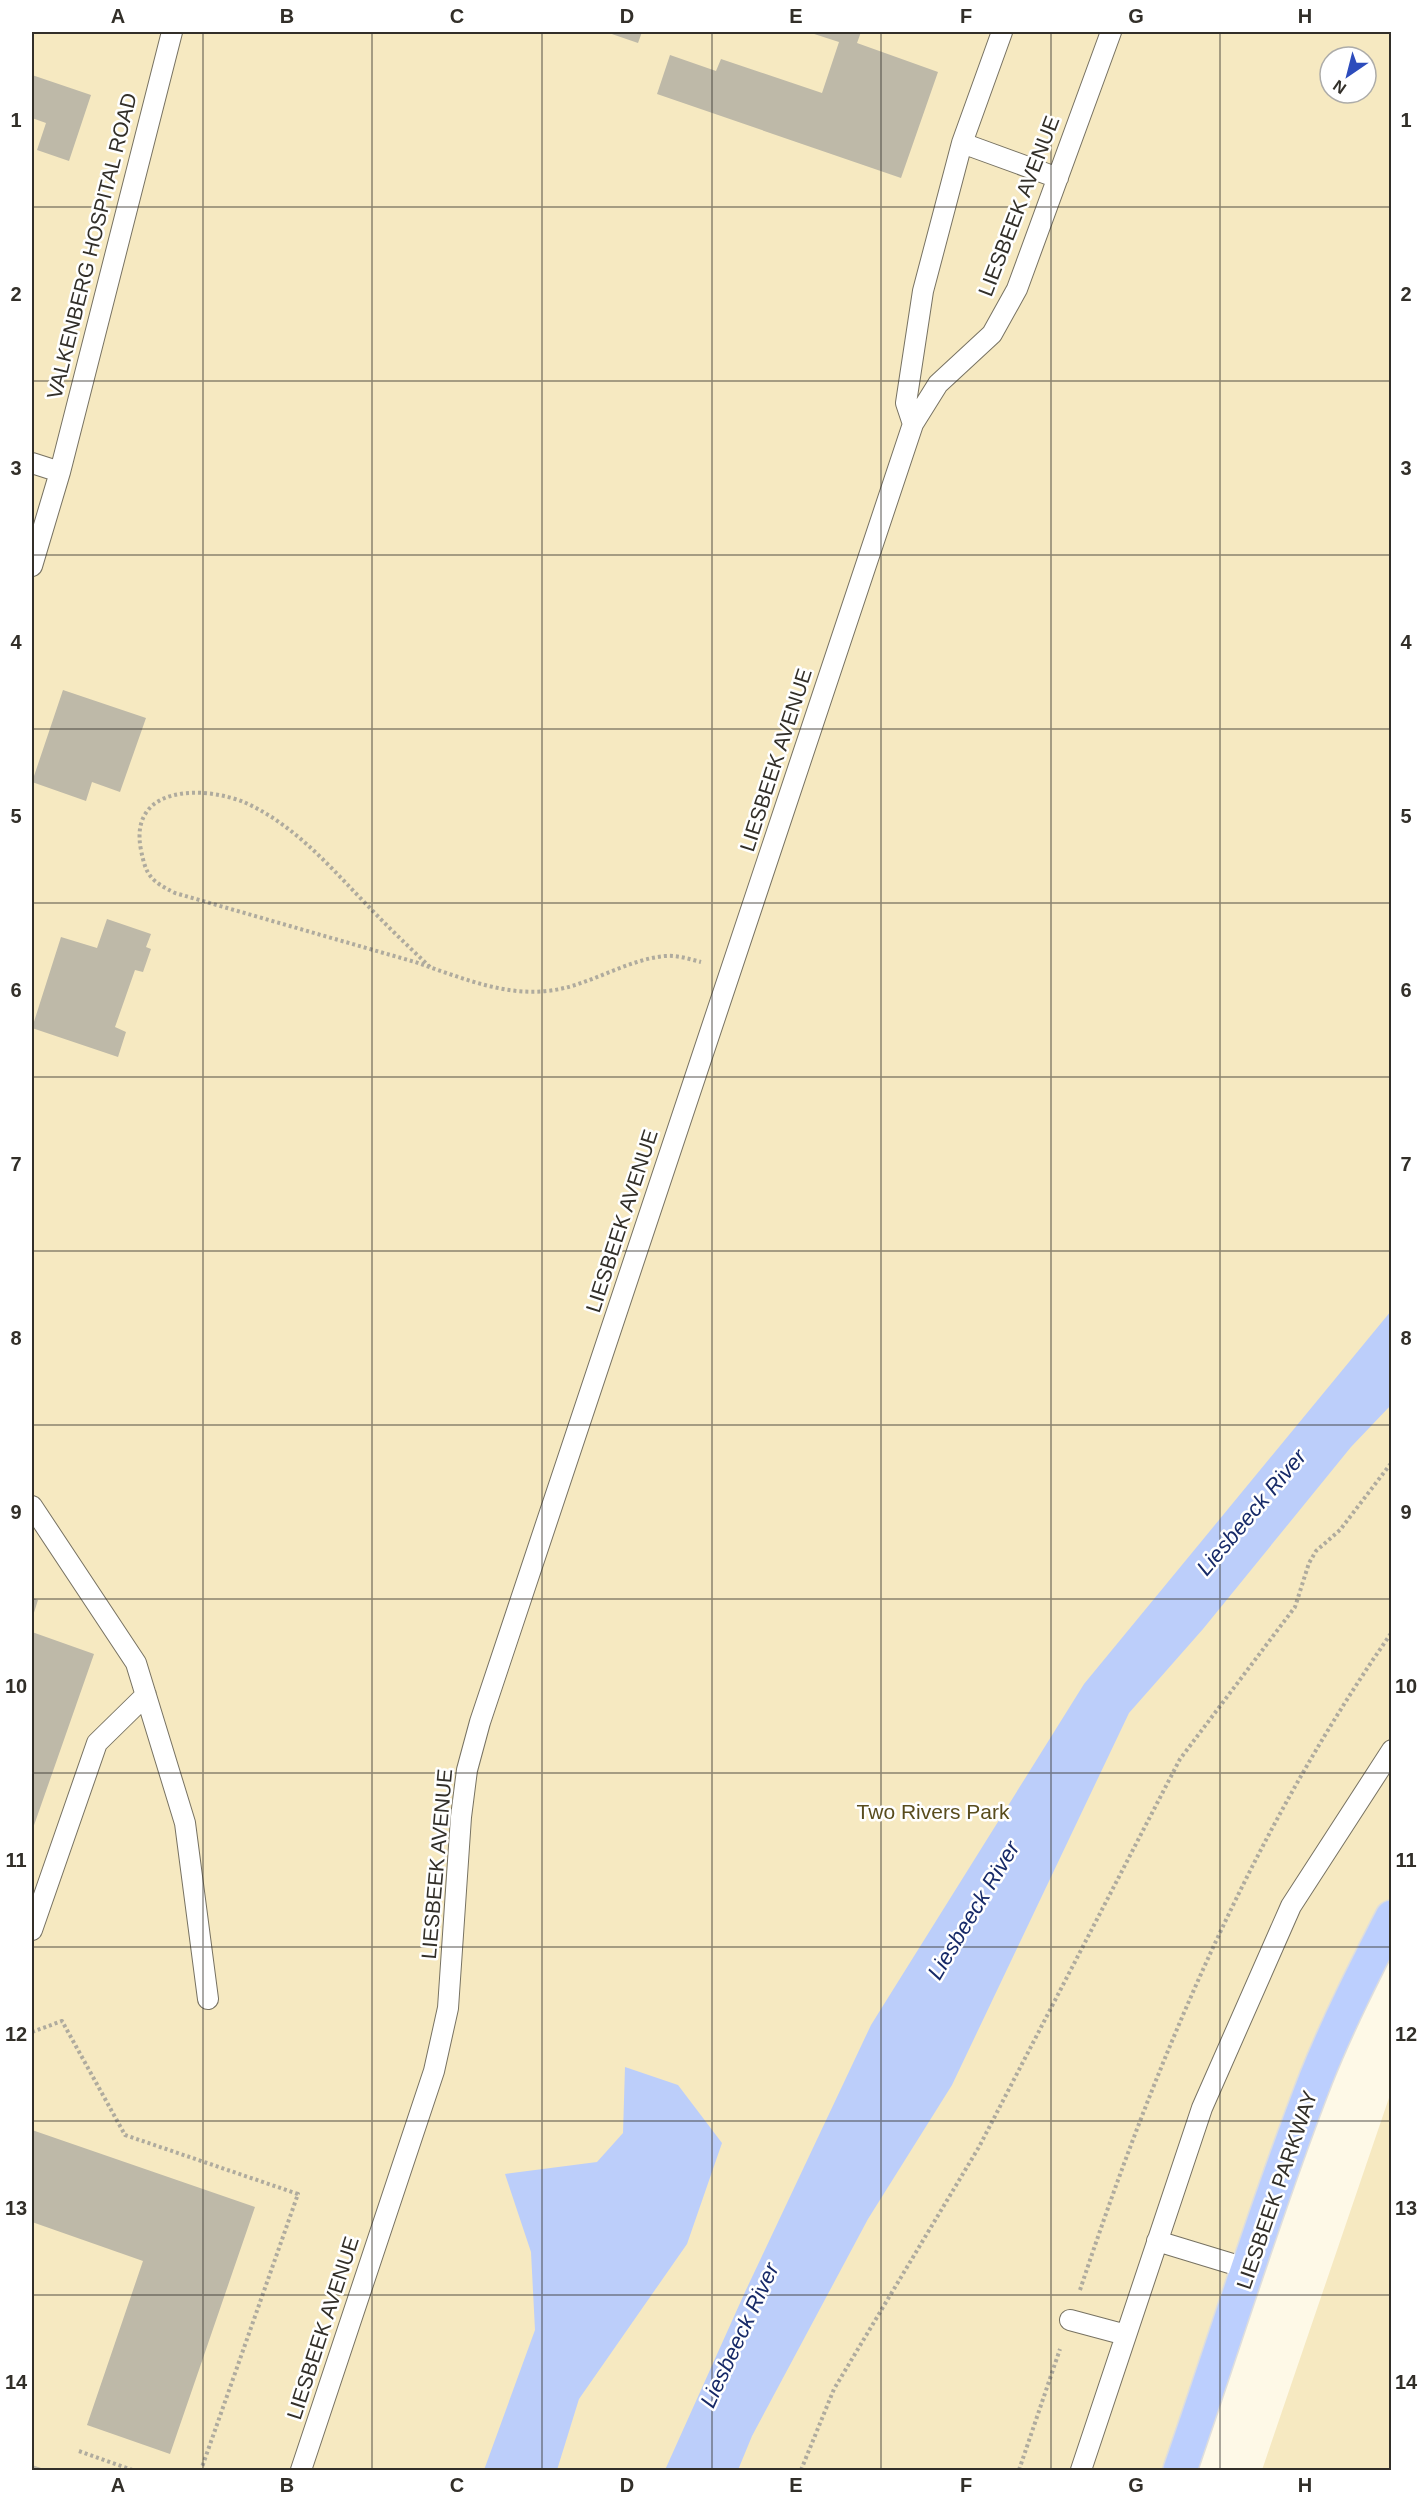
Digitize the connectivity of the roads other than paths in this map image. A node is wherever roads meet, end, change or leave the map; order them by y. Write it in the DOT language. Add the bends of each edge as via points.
graph roads {
  1 [pos="171,32"];
  2 [pos="1002,32"];
  3 [pos="1111,32"];
  4 [pos="962,143"];
  5 [pos="1058,178"];
  6 [pos="913,424"];
  7 [pos="32,463"];
  8 [pos="60,472"];
  9 [pos="32,566"];
  10 [pos="32,1506"];
  11 [pos="146,1695"];
  12 [pos="1392,1749"];
  13 [pos="1392,1917"];
  14 [pos="32,1930"];
  15 [pos="208,1999"];
  16 [pos="1157,2241"];
  17 [pos="1249,2269"];
  18 [pos="1070,2320"];
  19 [pos="1126,2335"];
  20 [pos="301,2470"];
  21 [pos="1081,2470"];
  22 [pos="1180,2470"];
  1 -- 8 [label="lane, VALKENBERG HOSPITAL ROAD"];
  2 -- 4 [label="lane"];
  3 -- 5 [label="lane, LIESBEEK AVENUE"];
  4 -- 5 [label="lane"];
  4 -- 6 [label="lane" via="923,291 906,403"];
  5 -- 6 [label="lane, LIESBEEK AVENUE" via="1017,289 992,334 938,384"];
  6 -- 20 [label="lane, LIESBEEK AVENUE" via="480,1722 467,1770 448,2008 434,2071"];
  7 -- 8 [label="lane"];
  8 -- 9 [label="lane, VALKENBERG HOSPITAL ROAD"];
  10 -- 11 [label="lane" via="136,1663"];
  11 -- 14 [label="lane" via="97,1743"];
  11 -- 15 [label="lane" via="185,1823"];
  12 -- 16 [label="lane" via="1291,1906 1202,2108"];
  13 -- 17 [label="main road, LIESBEEK PARKWAY" via="1317,2076"];
  16 -- 17 [label="lane"];
  16 -- 19 [label="lane"];
  17 -- 22 [label="main road, LIESBEEK PARKWAY"];
  18 -- 19 [label="lane"];
  19 -- 21 [label="lane"];
}
